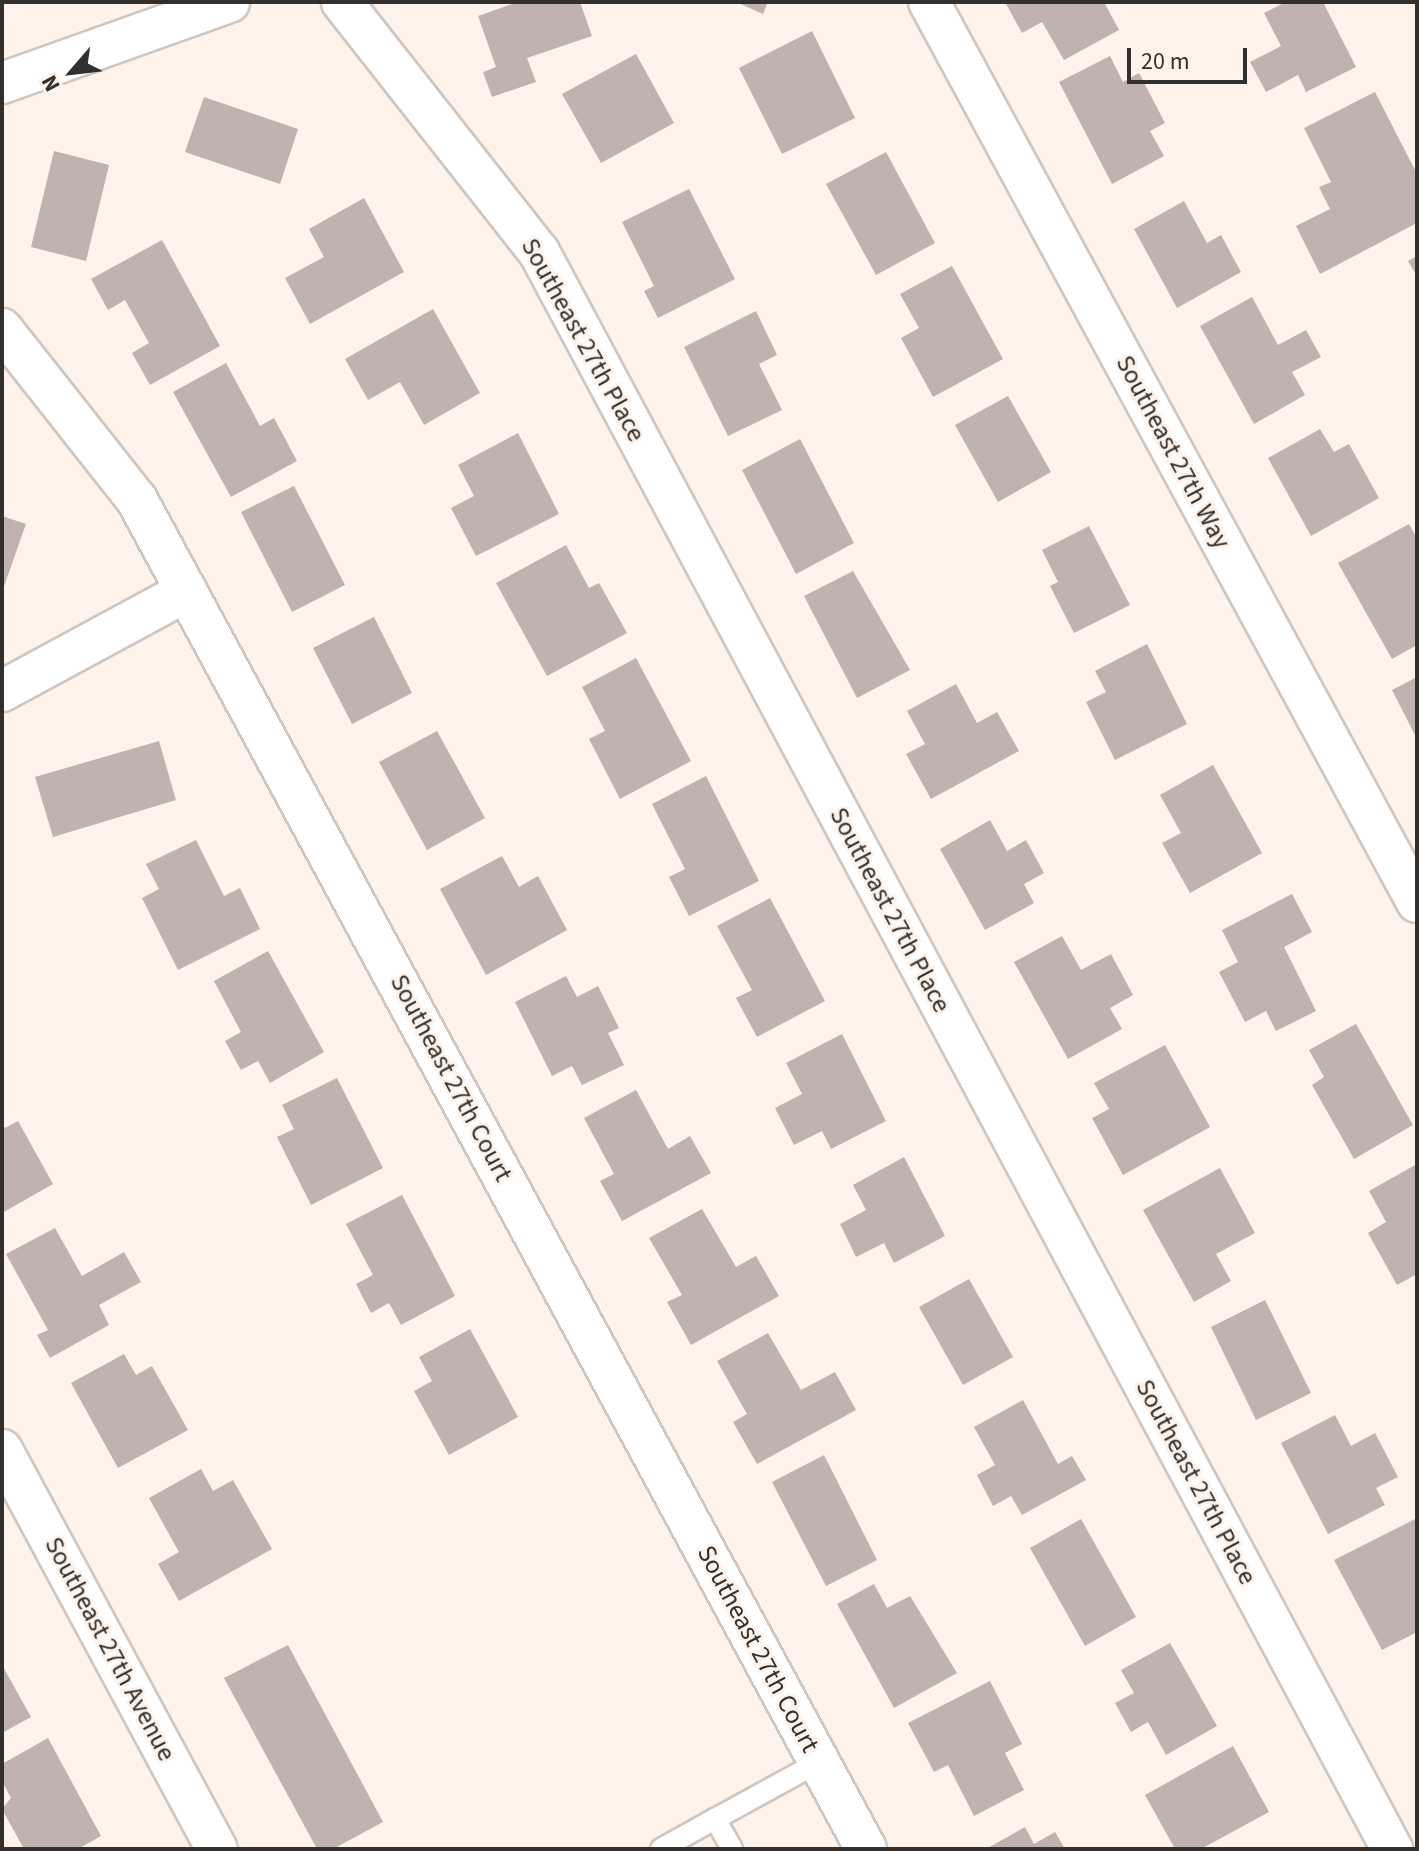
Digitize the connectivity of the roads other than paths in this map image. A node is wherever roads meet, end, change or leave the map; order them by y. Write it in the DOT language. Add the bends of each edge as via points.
graph roads {
  1 [pos="229,2"];
  2 [pos="342,2"];
  3 [pos="929,2"];
  4 [pos="2,83"];
  5 [pos="2,329"];
  6 [pos="187,591"];
  7 [pos="2,691"];
  8 [pos="1417,902"];
  9 [pos="2,1450"];
  10 [pos="819,1762"];
  11 [pos="715,1819"];
  12 [pos="217,1849"];
  13 [pos="661,1849"];
  14 [pos="732,1849"];
  15 [pos="866,1849"];
  16 [pos="1392,1849"];
  1 -- 4 [label="street"];
  2 -- 16 [label="street, Southeast 27th Place" via="539,252"];
  3 -- 8 [label="street, Southeast 27th Way"];
  5 -- 6 [label="street, Southeast 27th Court" via="137,500"];
  6 -- 7 [label="street"];
  6 -- 10 [label="street, Southeast 27th Court"];
  9 -- 12 [label="street, Southeast 27th Avenue"];
  10 -- 11 [label="lane"];
  10 -- 15 [label="street, Southeast 27th Court"];
  11 -- 13 [label="lane"];
  11 -- 14 [label="lane"];
}
